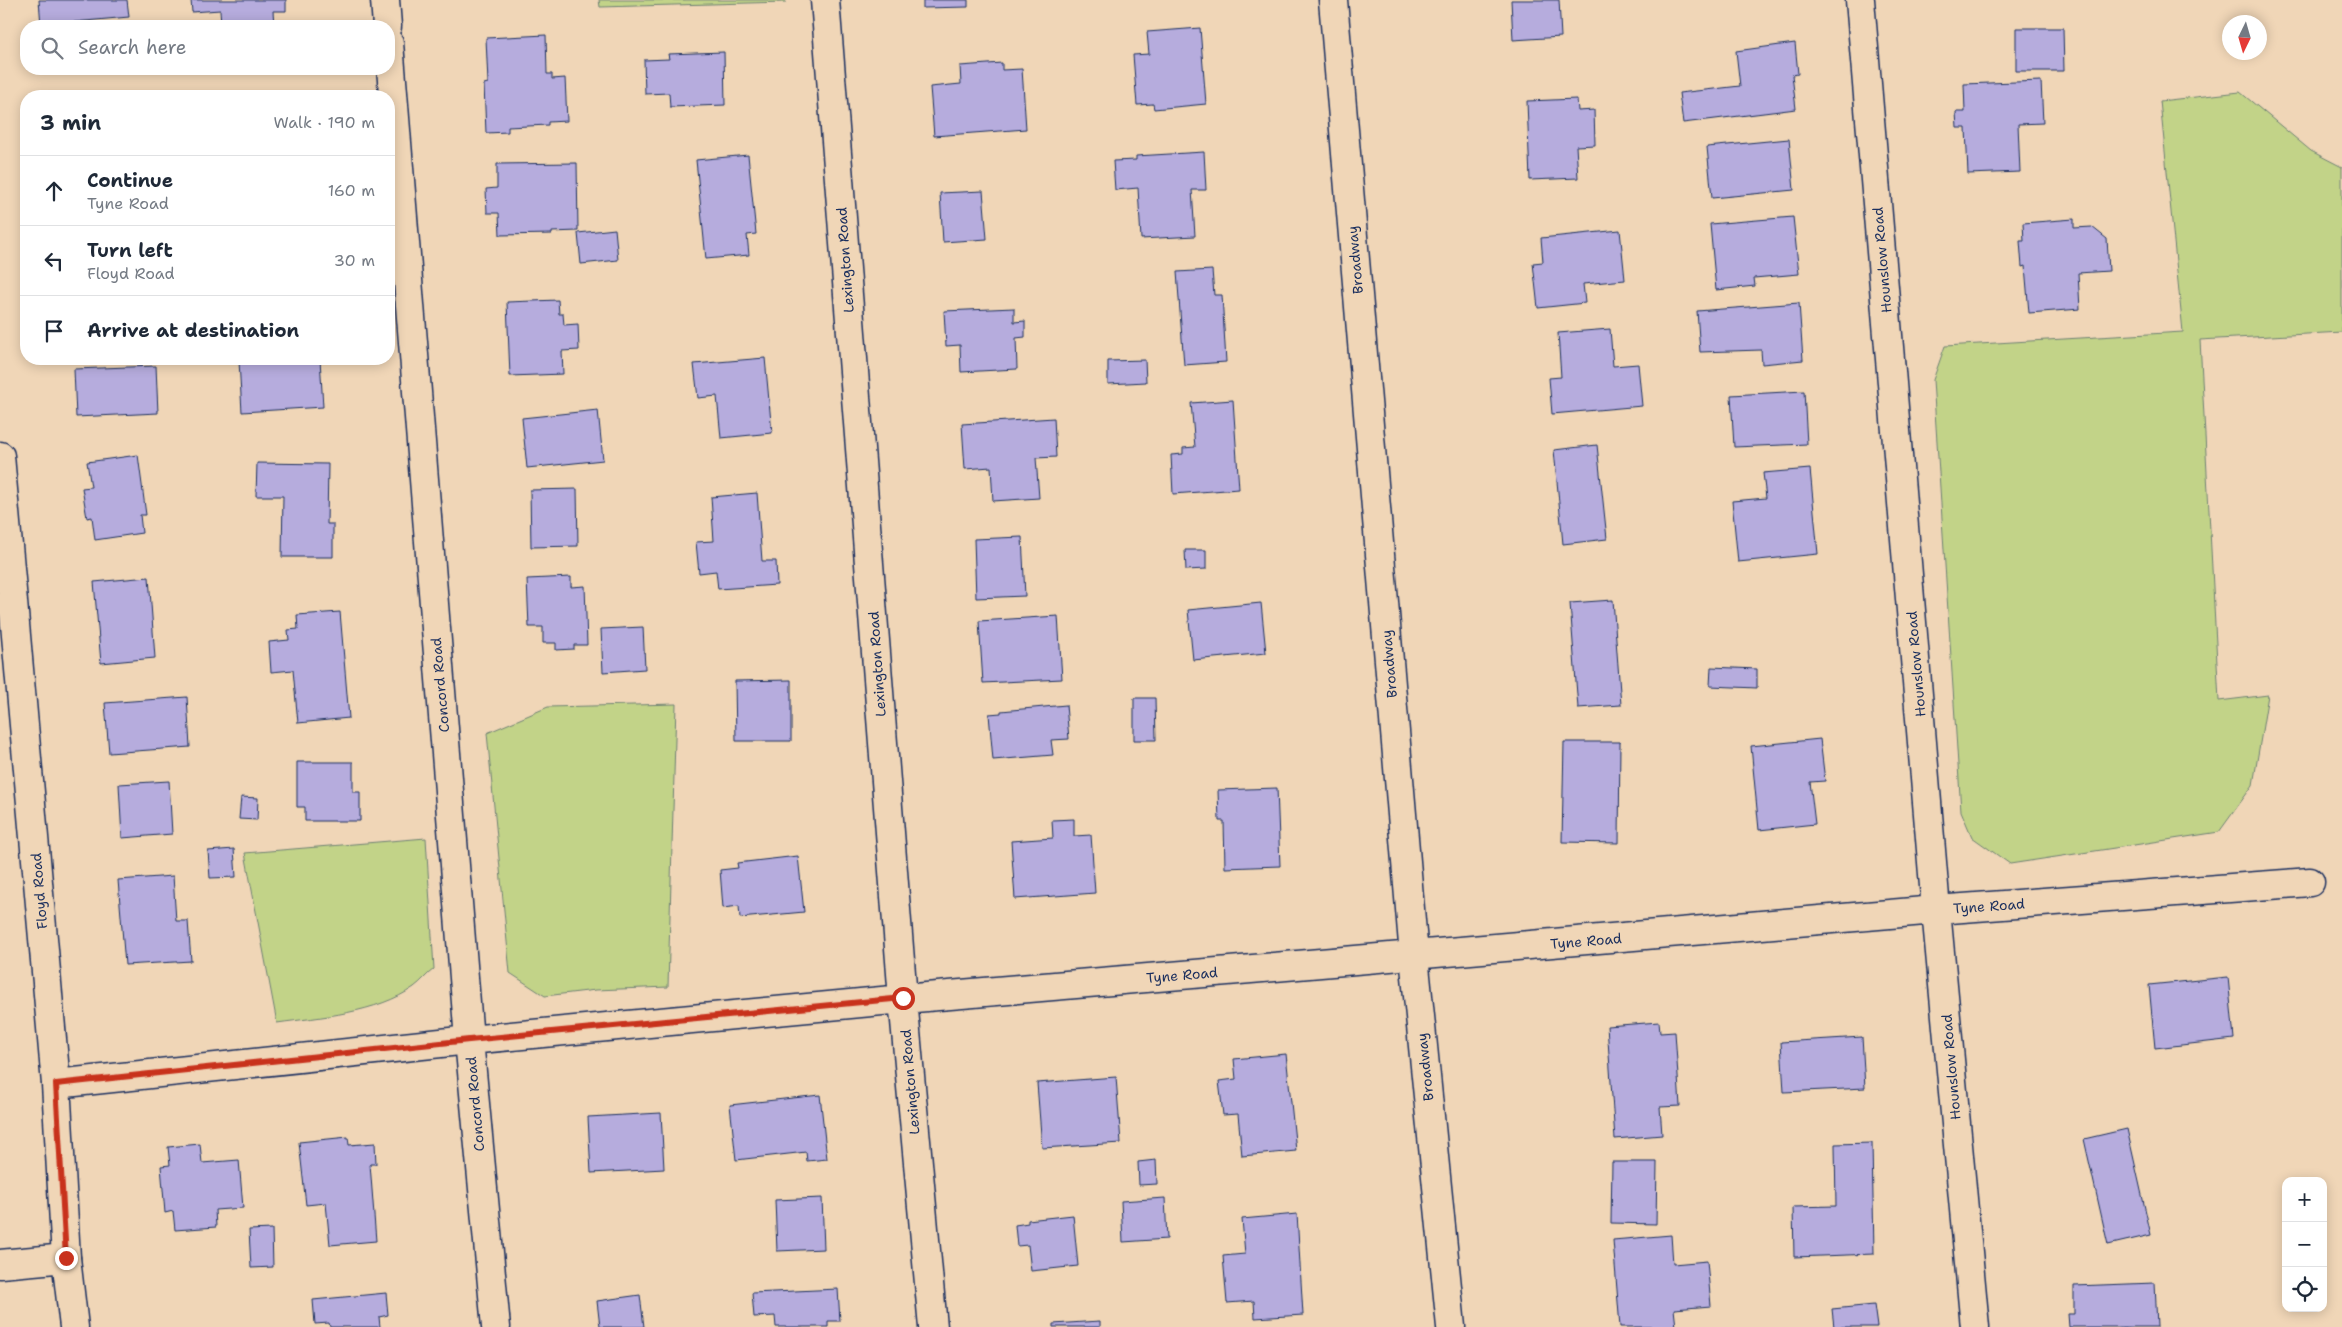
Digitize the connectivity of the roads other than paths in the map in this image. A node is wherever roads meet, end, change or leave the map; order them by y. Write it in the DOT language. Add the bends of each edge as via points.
graph roads {
  1 [pos="385,0"];
  2 [pos="825,0"];
  3 [pos="1333,0"];
  4 [pos="1860,0"];
  5 [pos="387,20"];
  6 [pos="392,75"];
  7 [pos="393,90"];
  8 [pos="395,118"];
  9 [pos="0,456"];
  10 [pos="2310,882"];
  11 [pos="1936,910"];
  12 [pos="1414,956"];
  13 [pos="903,998"];
  14 [pos="469,1040"];
  15 [pos="56,1084"];
  16 [pos="66,1258"];
  17 [pos="0,1264"];
  18 [pos="74,1327"];
  19 [pos="496,1327"];
  20 [pos="933,1327"];
  21 [pos="1451,1327"];
  22 [pos="1975,1327"];
  1 -- 5 [label="street"];
  2 -- 13 [label="street, Lexington Road"];
  3 -- 12 [label="street, Broadway"];
  4 -- 11 [label="street, Hounslow Road"];
  6 -- 7 [label="street, Concord Road"];
  8 -- 14 [label="street, Concord Road"];
  9 -- 15 [label="street, Floyd Road"];
  10 -- 11 [label="street, Tyne Road"];
  11 -- 12 [label="street, Tyne Road"];
  11 -- 22 [label="street, Hounslow Road"];
  12 -- 13 [label="street, Tyne Road"];
  12 -- 21 [label="street, Broadway"];
  13 -- 14 [label="street, Tyne Road"];
  13 -- 20 [label="street, Lexington Road"];
  14 -- 15 [label="street, Tyne Road"];
  14 -- 19 [label="street, Concord Road"];
  15 -- 16 [label="street, Floyd Road"];
  16 -- 17 [label="street"];
  16 -- 18 [label="street, Floyd Road"];
}
